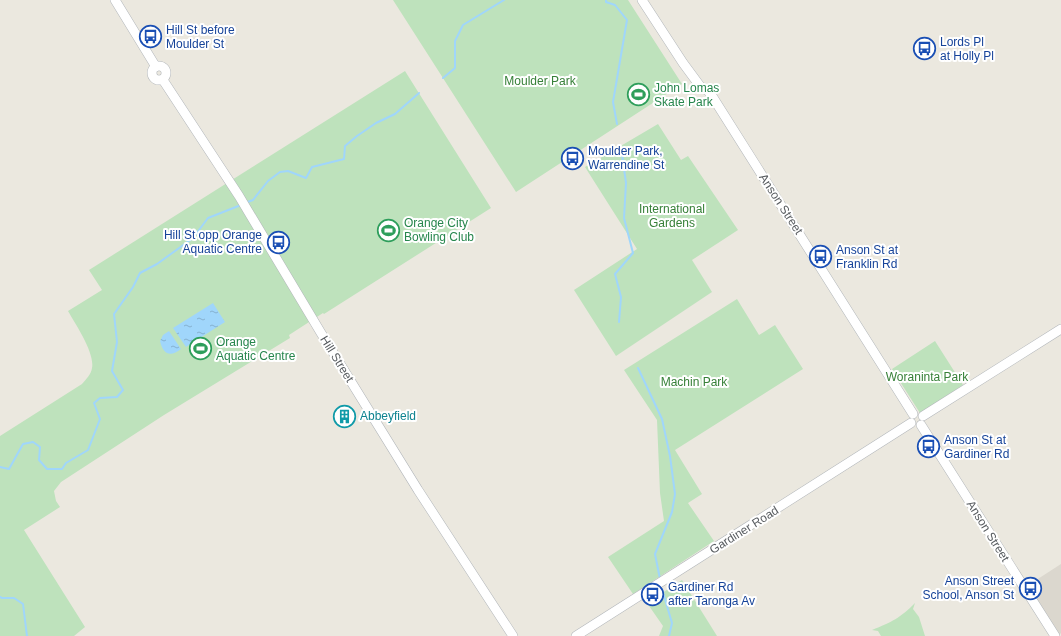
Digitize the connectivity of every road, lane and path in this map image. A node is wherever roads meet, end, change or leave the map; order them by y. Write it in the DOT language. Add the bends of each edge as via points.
graph roads {
  1 [pos="115,0"];
  2 [pos="642,0"];
  3 [pos="1061,329"];
  4 [pos="914,414"];
  5 [pos="922,421"];
  6 [pos="911,423"];
  7 [pos="513,636"];
  8 [pos="576,636"];
  9 [pos="1054,636"];
  1 -- 7 [label="street, Hill Street" via="156,67 162,66 166,69 164,80 242,200 421,495"];
  2 -- 4 [label="street, Anson Street" via="683,63 700,86 712,96"];
  3 -- 5 [label="street"];
  4 -- 5 [label="street" via="920,413"];
  4 -- 6 [label="street" via="910,418"];
  5 -- 6 [label="street" via="916,426"];
  5 -- 9 [label="street, Anson Street"];
  6 -- 8 [label="street, Gardiner Road"];
}
